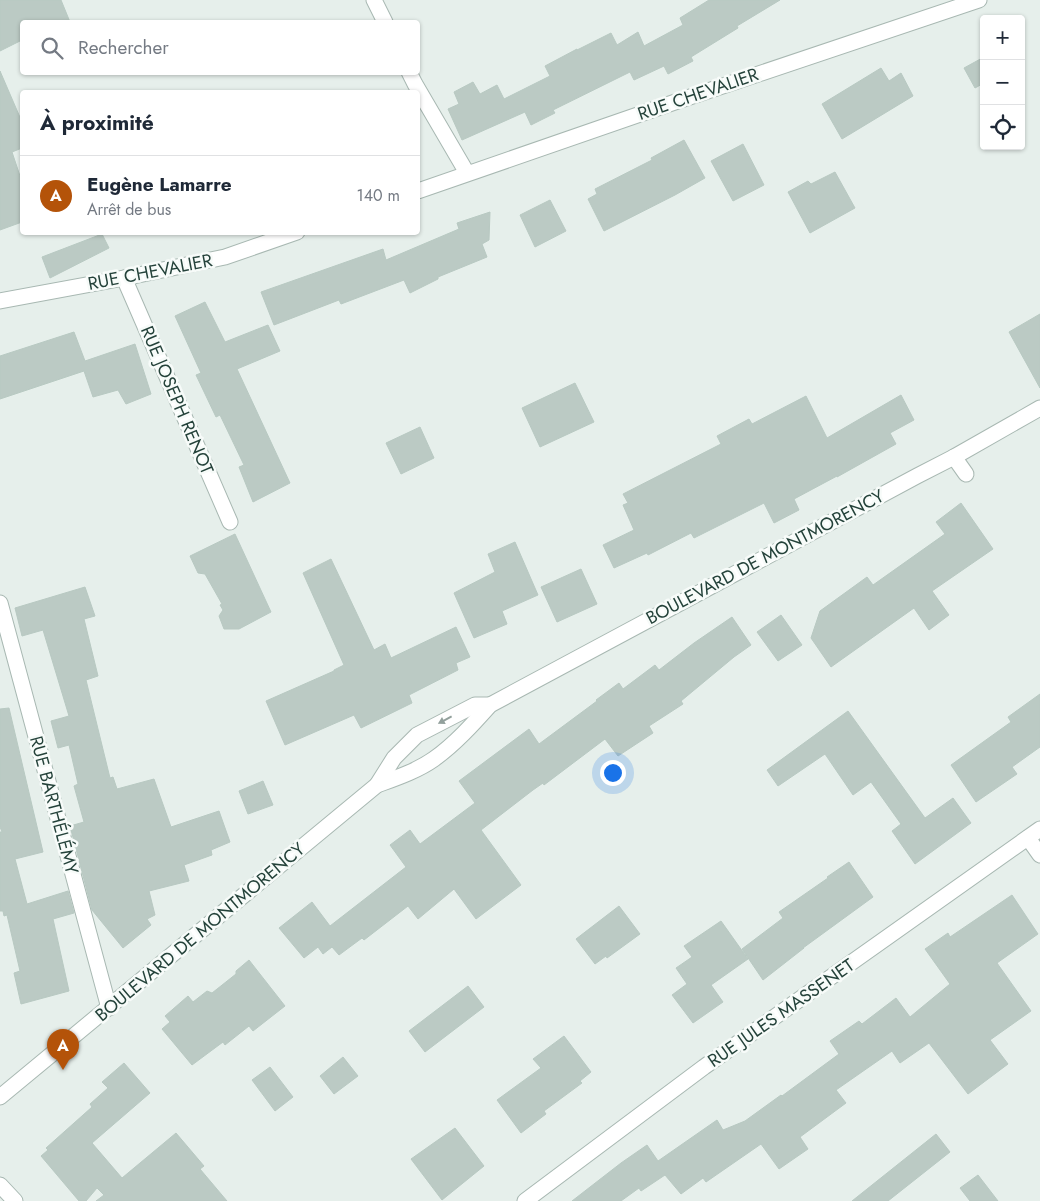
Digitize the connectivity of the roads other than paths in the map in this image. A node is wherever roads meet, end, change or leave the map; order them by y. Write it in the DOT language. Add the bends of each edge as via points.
graph roads {
  1 [pos="374,0"];
  2 [pos="979,0"];
  3 [pos="384,20"];
  4 [pos="410,75"];
  5 [pos="418,90"];
  6 [pos="420,94"];
  7 [pos="467,174"];
  8 [pos="420,190"];
  9 [pos="289,235"];
  10 [pos="124,278"];
  11 [pos="0,301"];
  12 [pos="1040,408"];
  13 [pos="954,457"];
  14 [pos="966,474"];
  15 [pos="230,522"];
  16 [pos="0,603"];
  17 [pos="490,705"];
  18 [pos="377,785"];
  19 [pos="1034,834"];
  20 [pos="1040,855"];
  21 [pos="109,1008"];
  22 [pos="0,1096"];
  23 [pos="0,1185"];
  24 [pos="15,1201"];
  25 [pos="525,1201"];
  1 -- 3 [label="street"];
  2 -- 7 [label="street, RUE CHEVALIER"];
  4 -- 5 [label="street"];
  6 -- 7 [label="street"];
  7 -- 8 [label="street, RUE CHEVALIER"];
  9 -- 10 [label="street, RUE CHEVALIER" via="225,258"];
  10 -- 11 [label="street, RUE CHEVALIER"];
  10 -- 15 [label="street, RUE JOSEPH RENOT"];
  12 -- 13 [label="street, BOULEVARD DE MONTMORENCY"];
  13 -- 14 [label="street"];
  13 -- 17 [label="street, BOULEVARD DE MONTMORENCY"];
  16 -- 21 [label="street, RUE BARTHÉLÉMY"];
  17 -- 18 [label="street, BOULEVARD DE MONTMORENCY" via="466,732 433,759"];
  17 -- 18 [label="street, BOULEVARD DE MONTMORENCY, one-way" via="475,705 417,735 394,758"];
  18 -- 21 [label="street, BOULEVARD DE MONTMORENCY"];
  19 -- 20 [label="street"];
  19 -- 25 [label="street, RUE JULES MASSENET" via="704,1067"];
  21 -- 22 [label="street, BOULEVARD DE MONTMORENCY"];
  23 -- 24 [label="street"];
}
